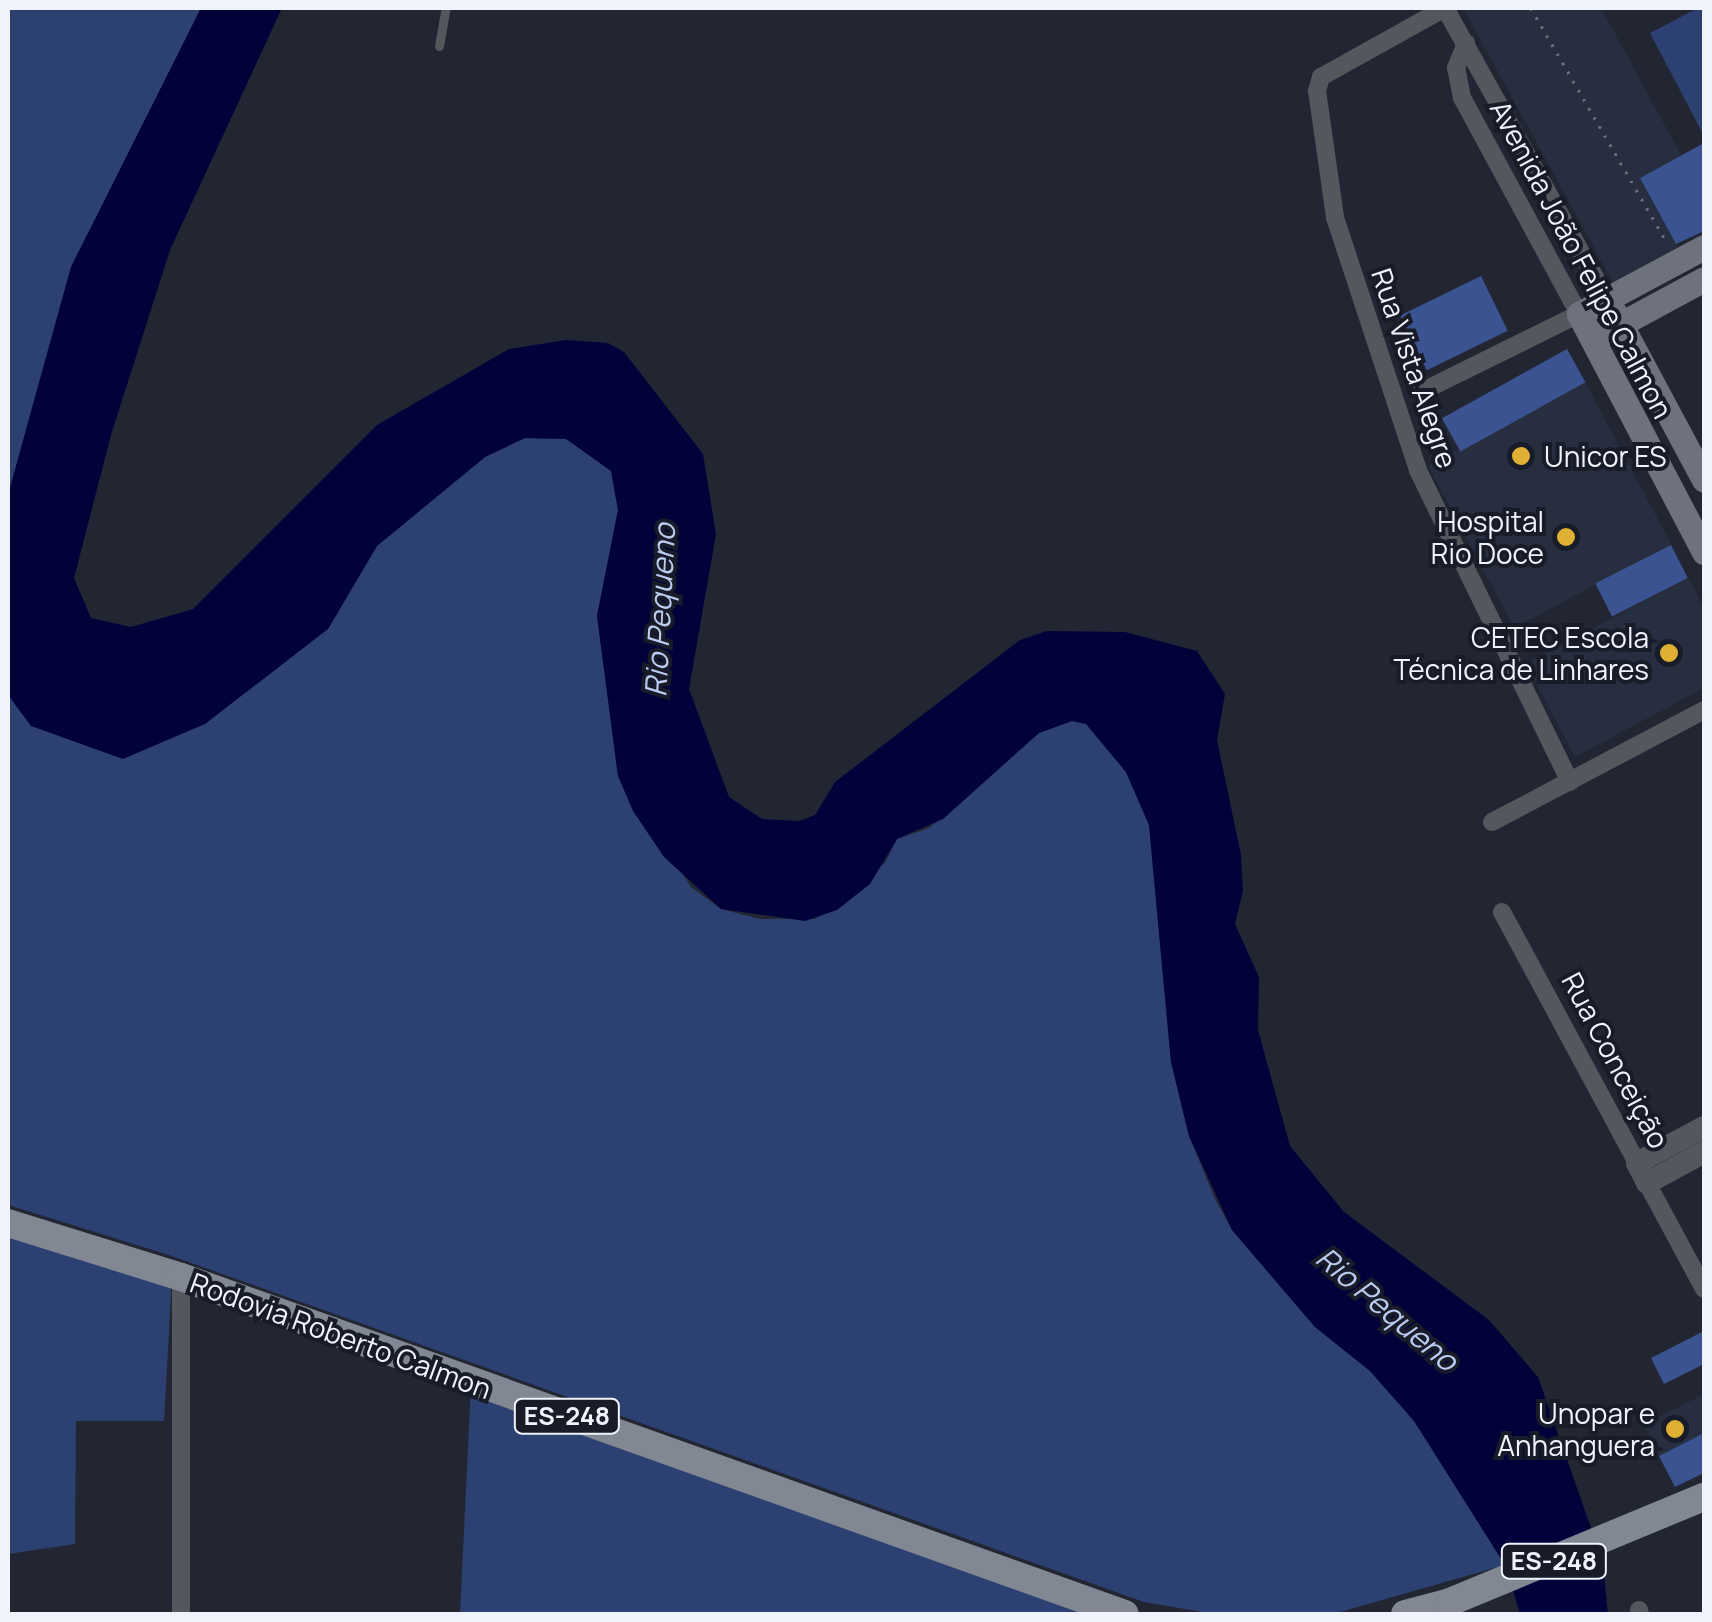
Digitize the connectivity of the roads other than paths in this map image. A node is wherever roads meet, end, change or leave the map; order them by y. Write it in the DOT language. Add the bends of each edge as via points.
graph roads {
  1 [pos="446,8"];
  2 [pos="1445,8"];
  3 [pos="1466,43"];
  4 [pos="439,46"];
  5 [pos="1704,246"];
  6 [pos="1704,279"];
  7 [pos="1607,298"];
  8 [pos="1579,314"];
  9 [pos="1621,324"];
  10 [pos="1592,340"];
  11 [pos="1422,392"];
  12 [pos="1704,480"];
  13 [pos="1704,552"];
  14 [pos="1704,710"];
  15 [pos="1570,782"];
  16 [pos="1492,822"];
  17 [pos="1502,912"];
  18 [pos="1704,1126"];
  19 [pos="1704,1152"];
  20 [pos="1642,1173"];
  21 [pos="8,1222"];
  22 [pos="182,1278"];
  23 [pos="1704,1290"];
  24 [pos="1704,1496"];
  25 [pos="182,1614"];
  26 [pos="1125,1614"];
  27 [pos="1405,1614"];
  1 -- 4 [label="lane"];
  2 -- 3 [label="street, Avenida João Felipe Calmon"];
  2 -- 15 [label="street, Rua Vista Alegre" via="1330,68 1317,91 1335,217 1418,470"];
  3 -- 7 [label="street, Avenida João Felipe Calmon"];
  3 -- 8 [label="street, Avenida João Felipe Calmon" via="1456,68 1462,98"];
  5 -- 7 [label="main road"];
  6 -- 9 [label="main road"];
  7 -- 8 [label="main road"];
  7 -- 9 [label="main road, Avenida João Felipe Calmon"];
  8 -- 10 [label="main road, Avenida João Felipe Calmon"];
  8 -- 11 [label="street"];
  9 -- 10 [label="main road"];
  9 -- 12 [label="main road, Avenida João Felipe Calmon"];
  10 -- 13 [label="main road, Avenida João Felipe Calmon"];
  14 -- 15 [label="street"];
  15 -- 16 [label="street"];
  17 -- 20 [label="street, Rua Conceição"];
  18 -- 20 [label="street"];
  19 -- 20 [label="street"];
  20 -- 23 [label="street, Rua Conceição"];
  21 -- 22 [label="main road, Rodovia Roberto Calmon / ES-248"];
  22 -- 25 [label="street"];
  22 -- 26 [label="main road, Rodovia Roberto Calmon / ES-248"];
  24 -- 27 [label="main road, ES-248" via="1658,1520"];
}
